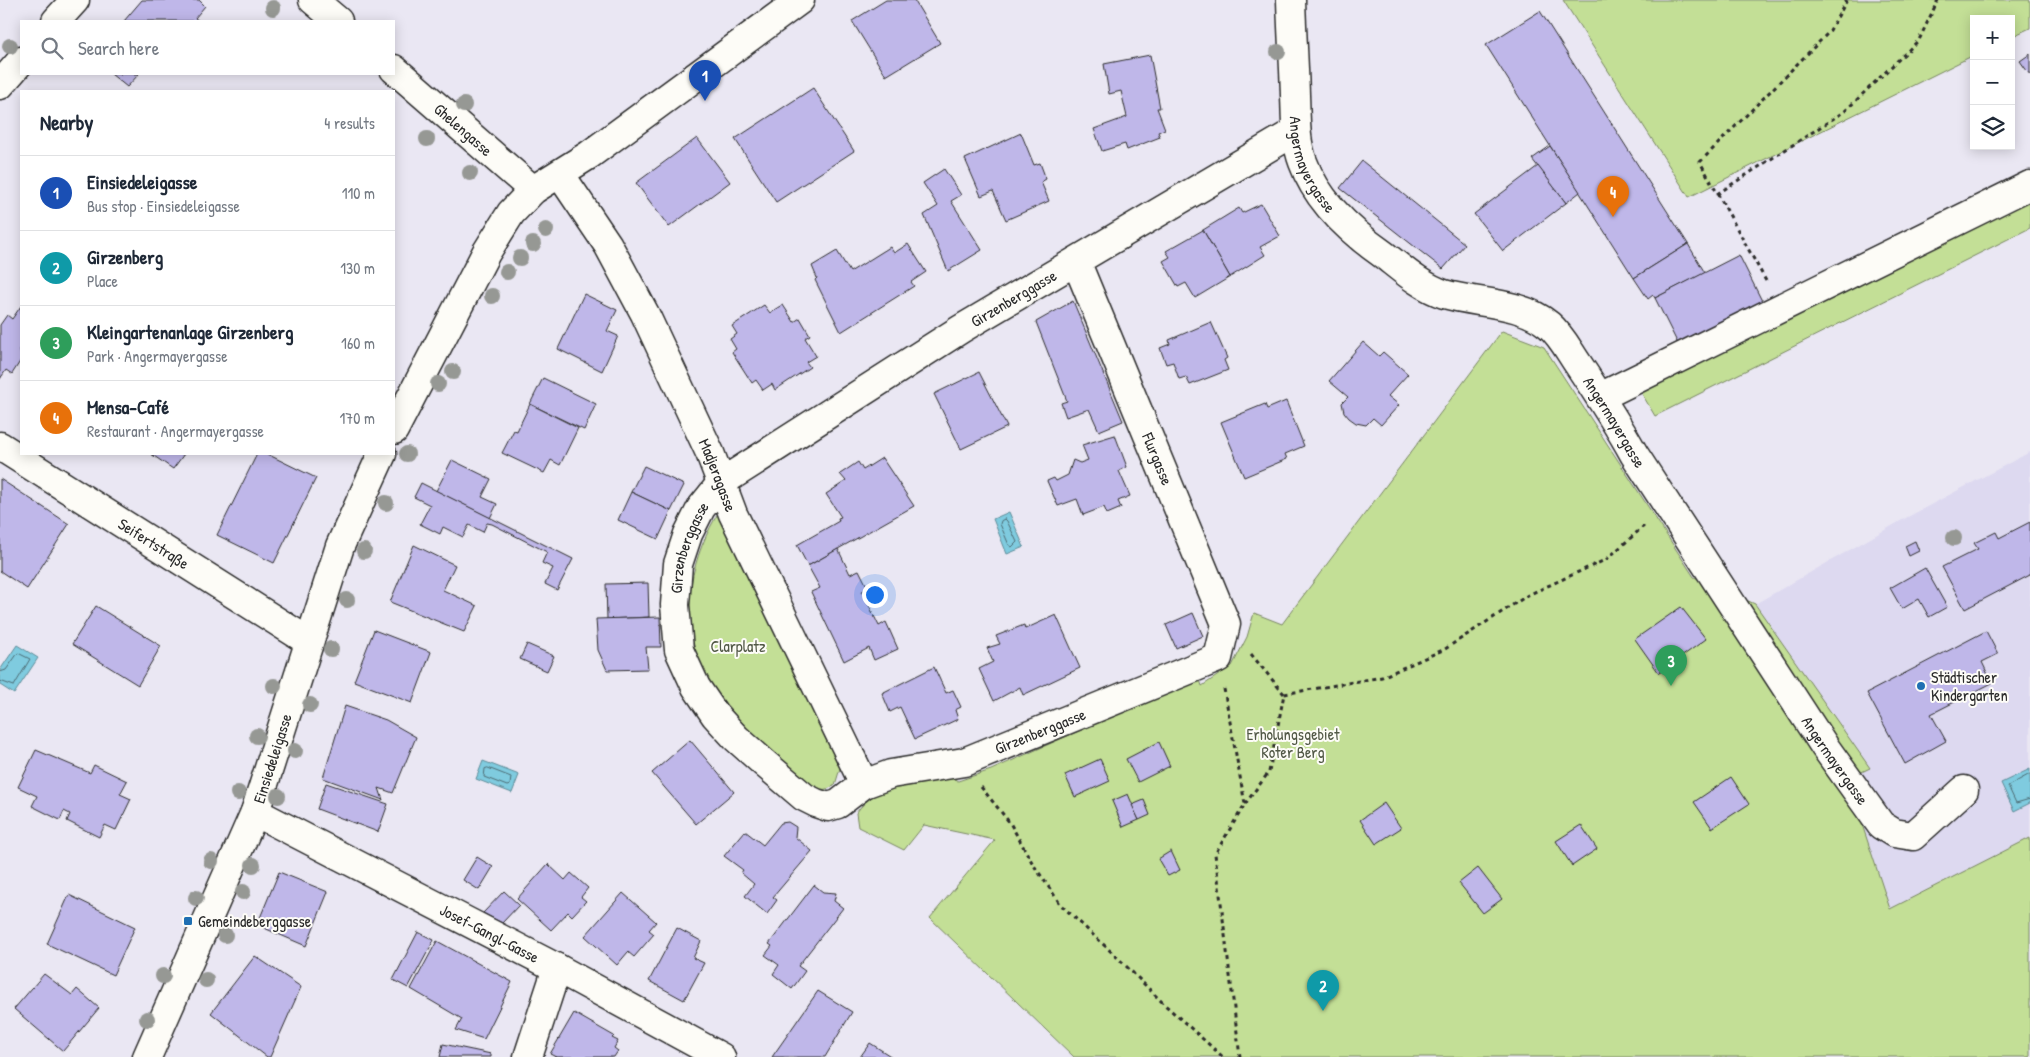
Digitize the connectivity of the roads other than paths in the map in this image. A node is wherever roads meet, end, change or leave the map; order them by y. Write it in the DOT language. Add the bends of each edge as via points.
graph roads {
  1 [pos="75,0"];
  2 [pos="314,0"];
  3 [pos="800,0"];
  4 [pos="1291,0"];
  5 [pos="57,20"];
  6 [pos="337,20"];
  7 [pos="20,62"];
  8 [pos="395,70"];
  9 [pos="0,85"];
  10 [pos="1296,131"];
  11 [pos="560,174"];
  12 [pos="2030,185"];
  13 [pos="534,190"];
  14 [pos="1076,261"];
  15 [pos="1600,397"];
  16 [pos="395,428"];
  17 [pos="0,446"];
  18 [pos="382,455"];
  19 [pos="722,482"];
  20 [pos="308,640"];
  21 [pos="1218,658"];
  22 [pos="864,784"];
  23 [pos="1964,790"];
  24 [pos="254,812"];
  25 [pos="557,968"];
  26 [pos="147,1057"];
  27 [pos="528,1057"];
  28 [pos="722,1057"];
  1 -- 5 [label="street"];
  2 -- 6 [label="street"];
  3 -- 11 [label="street"];
  4 -- 10 [label="street, Angermayergasse"];
  7 -- 9 [label="street"];
  8 -- 13 [label="street, Ghelengasse"];
  10 -- 14 [label="street, Girzenberggasse"];
  10 -- 15 [label="street, Angermayergasse" via="1302,161 1312,182 1336,214 1370,246 1443,294 1521,310 1537,317 1563,341"];
  11 -- 13 [label="street"];
  11 -- 19 [label="street, Madjeragasse" via="628,282"];
  12 -- 15 [label="street"];
  13 -- 16 [label="street" via="511,213 486,253"];
  14 -- 19 [label="street, Girzenberggasse" via="961,329"];
  14 -- 21 [label="street, Flurgasse" via="1226,624"];
  15 -- 23 [label="street, Angermayergasse" via="1825,748 1881,824 1894,833 1913,836"];
  17 -- 20 [label="street, Seifertstraße"];
  18 -- 20 [label="street, Einsiedeleigasse" via="340,546"];
  19 -- 22 [label="street, Madjeragasse" via="732,514"];
  19 -- 22 [label="street, Girzenberggasse" via="700,508 678,564 675,605 679,650 696,686 715,715 736,738 804,797 828,807 843,801"];
  20 -- 24 [label="street, Einsiedeleigasse"];
  21 -- 22 [label="street, Girzenberggasse" via="964,762 891,774"];
  24 -- 25 [label="street, Josef-Gangl-Gasse"];
  24 -- 26 [label="street, Einsiedeleigasse"];
  25 -- 27 [label="street"];
  25 -- 28 [label="street, Josef-Gangl-Gasse"];
}
